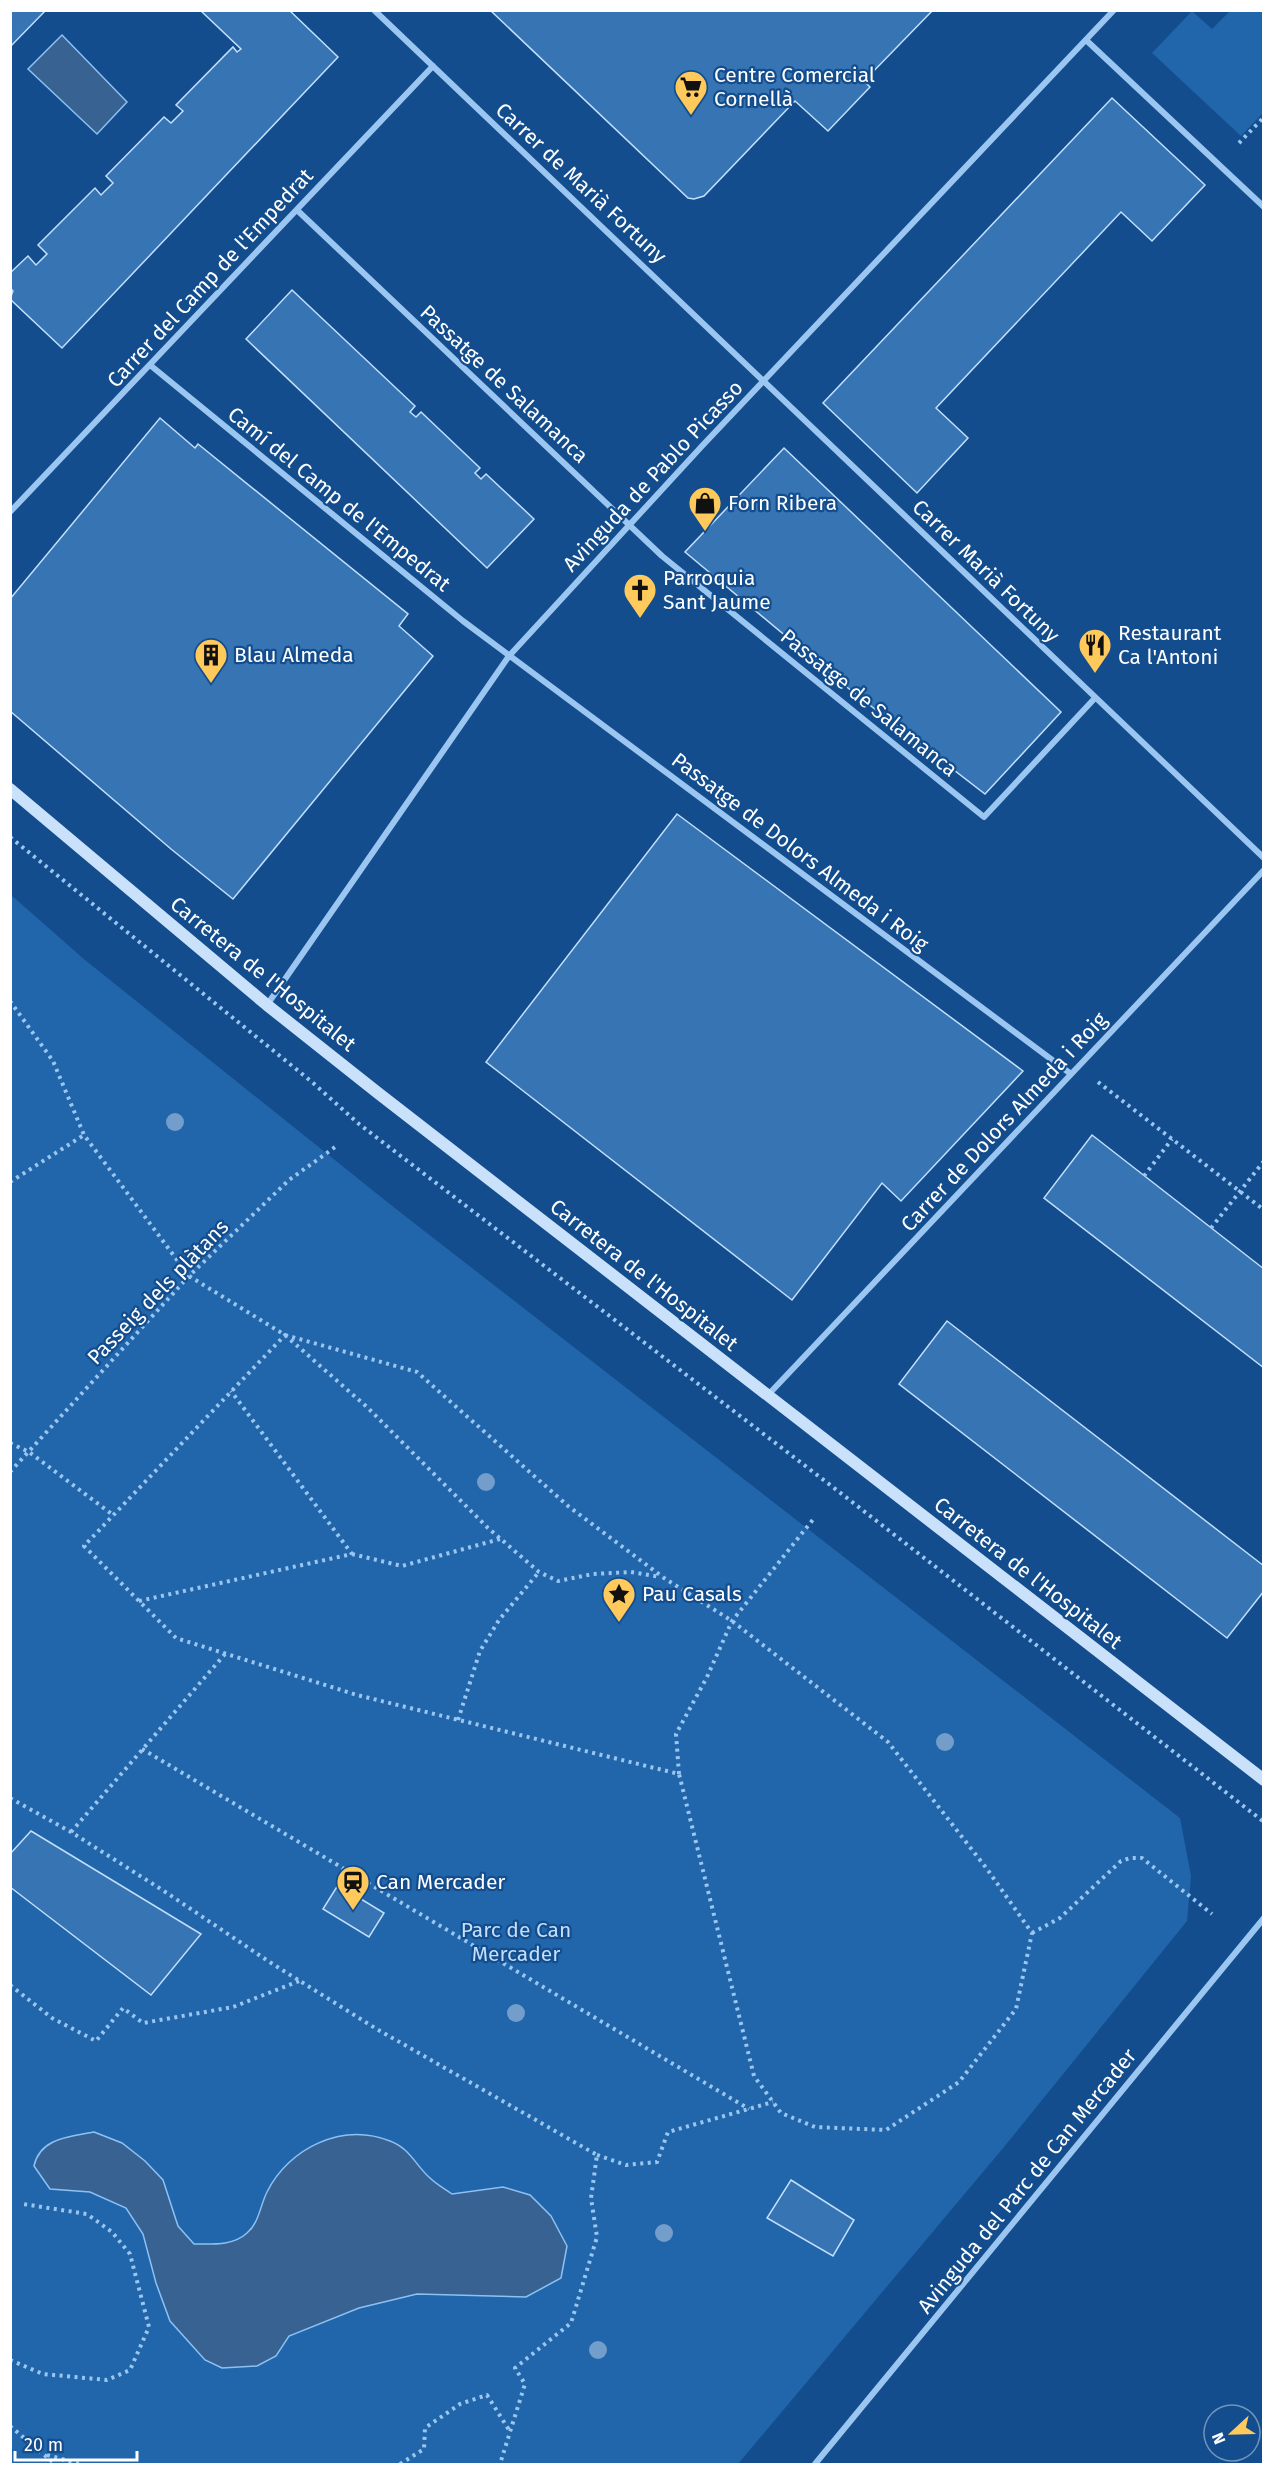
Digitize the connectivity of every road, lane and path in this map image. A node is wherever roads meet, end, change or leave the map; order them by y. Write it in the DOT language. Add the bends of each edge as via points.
graph roads {
  1 [pos="374,10"];
  2 [pos="1114,10"];
  3 [pos="1086,40"];
  4 [pos="433,66"];
  5 [pos="1263,117"];
  6 [pos="1239,143"];
  7 [pos="1263,207"];
  8 [pos="297,210"];
  9 [pos="150,365"];
  10 [pos="764,381"];
  11 [pos="10,512"];
  12 [pos="629,525"];
  13 [pos="509,656"];
  14 [pos="1095,698"];
  15 [pos="10,789"];
  16 [pos="10,837"];
  17 [pos="1263,858"];
  18 [pos="1263,870"];
  19 [pos="10,1001"];
  20 [pos="267,1005"];
  21 [pos="1071,1074"];
  22 [pos="1092,1077"];
  23 [pos="84,1135"];
  24 [pos="1172,1139"];
  25 [pos="338,1145"];
  26 [pos="1263,1161"];
  27 [pos="1144,1176"];
  28 [pos="10,1182"];
  29 [pos="1239,1191"];
  30 [pos="1263,1210"];
  31 [pos="1211,1228"];
  32 [pos="189,1276"];
  33 [pos="285,1335"];
  34 [pos="231,1391"];
  35 [pos="768,1395"];
  36 [pos="10,1443"];
  37 [pos="29,1452"];
  38 [pos="10,1472"];
  39 [pos="113,1515"];
  40 [pos="815,1517"];
  41 [pos="500,1539"];
  42 [pos="352,1554"];
  43 [pos="539,1572"];
  44 [pos="664,1578"];
  45 [pos="138,1601"];
  46 [pos="732,1621"];
  47 [pos="225,1654"];
  48 [pos="458,1720"];
  49 [pos="142,1749"];
  50 [pos="679,1774"];
  51 [pos="1263,1780"];
  52 [pos="10,1798"];
  53 [pos="1263,1821"];
  54 [pos="71,1832"];
  55 [pos="1212,1914"];
  56 [pos="1263,1918"];
  57 [pos="1032,1933"];
  58 [pos="300,1981"];
  59 [pos="10,1985"];
  60 [pos="773,2102"];
  61 [pos="749,2109"];
  62 [pos="597,2156"];
  63 [pos="23,2204"];
  64 [pos="10,2360"];
  65 [pos="10,2426"];
  66 [pos="509,2431"];
  67 [pos="43,2454"];
  68 [pos="55,2464"];
  69 [pos="80,2464"];
  70 [pos="400,2464"];
  71 [pos="500,2464"];
  72 [pos="815,2464"];
  1 -- 4 [label="street, Carrer de Marià Fortuny"];
  2 -- 3 [label="street, Avinguda de Pablo Picasso"];
  3 -- 7 [label="street"];
  3 -- 10 [label="street, Avinguda de Pablo Picasso"];
  4 -- 8 [label="street, Carrer del Camp de l'Empedrat"];
  4 -- 10 [label="street, Carrer de Marià Fortuny"];
  5 -- 6 [label="path"];
  8 -- 9 [label="street, Carrer del Camp de l'Empedrat"];
  8 -- 12 [label="street, Passatge de Salamanca"];
  9 -- 11 [label="street, Carrer del Camp de l'Empedrat"];
  9 -- 13 [label="street, Camí del Camp de l'Empedrat"];
  10 -- 12 [label="street, Avinguda de Pablo Picasso"];
  10 -- 14 [label="street, Carrer Marià Fortuny"];
  12 -- 13 [label="street, Avinguda de Pablo Picasso"];
  12 -- 14 [label="street, Passatge de Salamanca" via="984,817"];
  13 -- 20 [label="street, Avinguda de Pablo Picasso"];
  13 -- 21 [label="street, Passatge de Dolors Almeda i Roig"];
  14 -- 17 [label="street, Carrer Marià Fortuny"];
  15 -- 20 [label="main road, Carretera de l'Hospitalet"];
  16 -- 53 [label="path" via="312,1082 358,1124"];
  18 -- 21 [label="street, Carrer de Dolors Almeda i Roig"];
  19 -- 23 [label="path" via="53,1061"];
  20 -- 35 [label="main road, Carretera de l'Hospitalet"];
  21 -- 35 [label="street, Carrer de Dolors Almeda i Roig"];
  22 -- 24 [label="path"];
  23 -- 28 [label="path"];
  23 -- 32 [label="path"];
  24 -- 27 [label="path"];
  24 -- 29 [label="path"];
  25 -- 32 [label="path, Passeig dels plàtans" via="289,1180"];
  26 -- 29 [label="path"];
  29 -- 30 [label="path"];
  29 -- 31 [label="path"];
  32 -- 33 [label="path"];
  32 -- 37 [label="path, Passeig dels plàtans"];
  33 -- 34 [label="path"];
  33 -- 41 [label="path" via="368,1408"];
  33 -- 44 [label="path" via="417,1372 568,1506"];
  34 -- 39 [label="path"];
  34 -- 42 [label="path"];
  35 -- 51 [label="main road, Carretera de l'Hospitalet"];
  36 -- 37 [label="path"];
  37 -- 38 [label="path, Passeig dels plàtans"];
  37 -- 39 [label="path"];
  39 -- 45 [label="path" via="84,1546"];
  40 -- 46 [label="path"];
  41 -- 42 [label="path" via="402,1566"];
  41 -- 43 [label="path"];
  42 -- 45 [label="path"];
  43 -- 44 [label="path" via="558,1581 631,1572"];
  43 -- 48 [label="path" via="499,1620 480,1651"];
  44 -- 46 [label="path"];
  45 -- 47 [label="path" via="176,1638"];
  46 -- 50 [label="path" via="676,1734"];
  46 -- 57 [label="path" via="888,1742"];
  47 -- 48 [label="path" via="357,1695"];
  47 -- 49 [label="path"];
  48 -- 50 [label="path"];
  49 -- 54 [label="path"];
  49 -- 61 [label="path"];
  50 -- 60 [label="path" via="754,2076"];
  52 -- 54 [label="path"];
  54 -- 58 [label="path"];
  55 -- 57 [label="path" via="1142,1858 1130,1858 1121,1861 1060,1918"];
  56 -- 72 [label="street, Avinguda del Parc de Can Mercader"];
  57 -- 60 [label="path" via="1016,2009 959,2082 886,2130 815,2127 781,2113"];
  58 -- 59 [label="path" via="233,2007 143,2023 123,2008 96,2040 52,2018"];
  58 -- 62 [label="path"];
  60 -- 61 [label="path"];
  61 -- 62 [label="path" via="668,2132 657,2162 626,2166"];
  62 -- 66 [label="path" via="591,2198 597,2237 571,2323 515,2368 525,2384"];
  63 -- 64 [label="path" via="87,2214 112,2232 130,2254 149,2327 130,2370 107,2380 43,2374"];
  65 -- 67 [label="path"];
  66 -- 70 [label="path" via="487,2395 460,2404 425,2428 424,2449"];
  66 -- 71 [label="path"];
  67 -- 68 [label="path"];
  67 -- 69 [label="path"];
}
